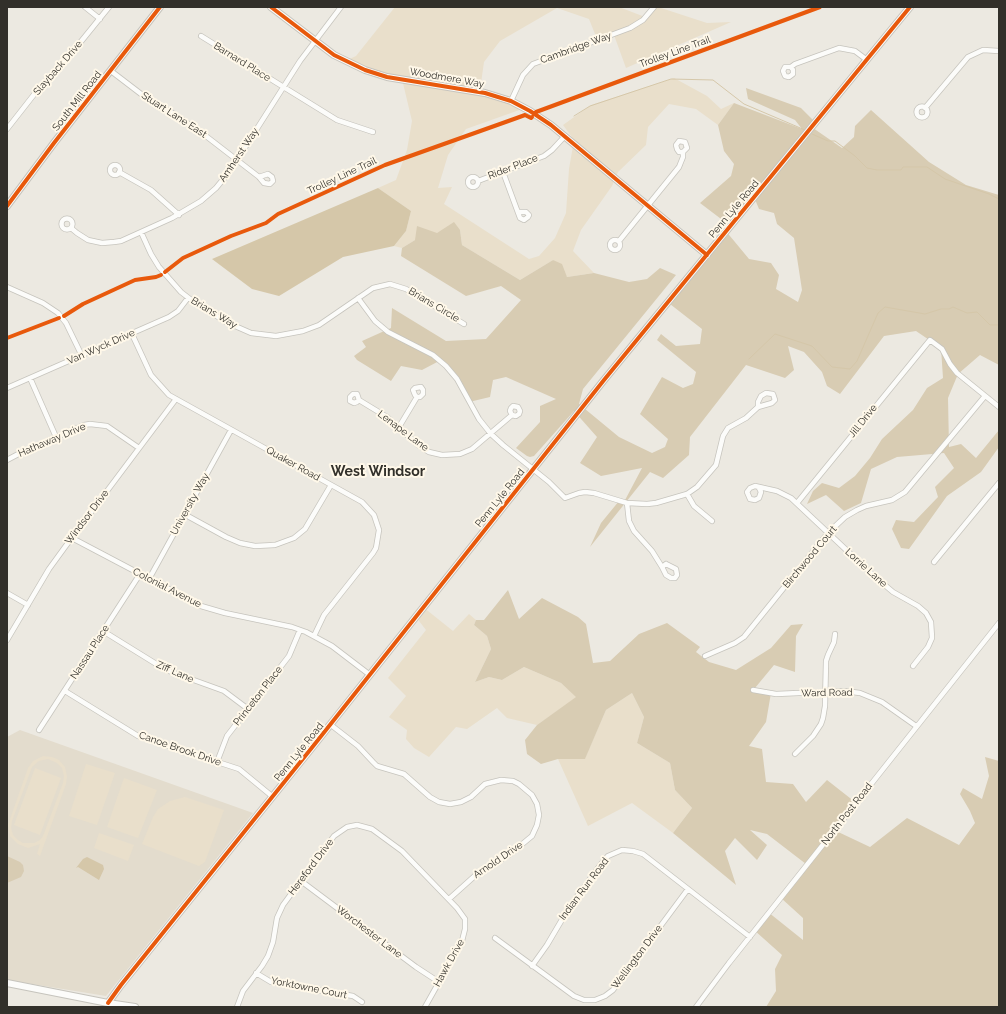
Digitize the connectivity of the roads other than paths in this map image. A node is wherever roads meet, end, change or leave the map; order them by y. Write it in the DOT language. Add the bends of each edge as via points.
graph roads {
  1 [pos="85,7"];
  2 [pos="109,7"];
  3 [pos="160,7"];
  4 [pos="271,7"];
  5 [pos="341,7"];
  6 [pos="654,7"];
  7 [pos="910,7"];
  8 [pos="100,19"];
  9 [pos="201,36"];
  10 [pos="315,41"];
  11 [pos="999,51"];
  12 [pos="867,60"];
  13 [pos="791,67"];
  14 [pos="111,71"];
  15 [pos="284,87"];
  16 [pos="511,101"];
  17 [pos="925,108"];
  18 [pos="7,129"];
  19 [pos="373,132"];
  20 [pos="565,136"];
  21 [pos="683,152"];
  22 [pos="237,160"];
  23 [pos="119,172"];
  24 [pos="502,172"];
  25 [pos="259,177"];
  26 [pos="478,181"];
  27 [pos="8,201"];
  28 [pos="649,206"];
  29 [pos="518,212"];
  30 [pos="179,215"];
  31 [pos="71,228"];
  32 [pos="141,232"];
  33 [pos="619,241"];
  34 [pos="707,255"];
  35 [pos="7,287"];
  36 [pos="188,298"];
  37 [pos="358,298"];
  38 [pos="464,324"];
  39 [pos="132,334"];
  40 [pos="82,356"];
  41 [pos="30,378"];
  42 [pos="7,388"];
  43 [pos="986,396"];
  44 [pos="417,397"];
  45 [pos="176,400"];
  46 [pos="359,400"];
  47 [pos="758,407"];
  48 [pos="999,407"];
  49 [pos="512,415"];
  50 [pos="399,427"];
  51 [pos="231,430"];
  52 [pos="491,434"];
  53 [pos="56,437"];
  54 [pos="139,448"];
  55 [pos="7,460"];
  56 [pos="533,470"];
  57 [pos="999,483"];
  58 [pos="331,485"];
  59 [pos="759,488"];
  60 [pos="687,494"];
  61 [pos="627,503"];
  62 [pos="797,503"];
  63 [pos="184,514"];
  64 [pos="712,521"];
  65 [pos="828,533"];
  66 [pos="72,538"];
  67 [pos="934,562"];
  68 [pos="662,567"];
  69 [pos="140,574"];
  70 [pos="149,579"];
  71 [pos="7,593"];
  72 [pos="28,605"];
  73 [pos="999,623"];
  74 [pos="300,630"];
  75 [pos="103,631"];
  76 [pos="835,634"];
  77 [pos="314,636"];
  78 [pos="7,640"];
  79 [pos="705,656"];
  80 [pos="913,666"];
  81 [pos="370,675"];
  82 [pos="65,690"];
  83 [pos="753,690"];
  84 [pos="825,692"];
  85 [pos="248,709"];
  86 [pos="330,724"];
  87 [pos="916,726"];
  88 [pos="39,730"];
  89 [pos="795,754"];
  90 [pos="217,762"];
  91 [pos="273,796"];
  92 [pos="301,881"];
  93 [pos="688,889"];
  94 [pos="449,899"];
  95 [pos="750,937"];
  96 [pos="495,938"];
  97 [pos="532,966"];
  98 [pos="256,973"];
  99 [pos="439,982"];
  100 [pos="7,983"];
  101 [pos="362,1002"];
  102 [pos="107,1005"];
  103 [pos="135,1007"];
  104 [pos="237,1007"];
  105 [pos="425,1007"];
  106 [pos="696,1007"];
  1 -- 8 [label="street"];
  2 -- 8 [label="street, Slayback Drive"];
  3 -- 14 [label="street, South Mill Road"];
  4 -- 10 [label="street, Woodmere Way"];
  5 -- 10 [label="street, Amherst Way"];
  6 -- 16 [label="street, Cambridge Way" via="643,20 630,28 533,64 523,75"];
  7 -- 12 [label="street, Penn Lyle Road"];
  8 -- 18 [label="street, Slayback Drive"];
  9 -- 15 [label="street, Barnard Place"];
  10 -- 15 [label="street, Amherst Way"];
  10 -- 16 [label="street, Woodmere Way" via="344,61 376,74 473,90"];
  11 -- 17 [label="street" via="983,50 968,57"];
  12 -- 13 [label="street" via="855,51 839,48"];
  12 -- 34 [label="street, Penn Lyle Road"];
  14 -- 22 [label="street, Stuart Lane East" via="145,97 187,122"];
  14 -- 27 [label="street, South Mill Road"];
  15 -- 19 [label="street, Barnard Place" via="337,120"];
  15 -- 22 [label="street, Amherst Way"];
  16 -- 20 [label="street, Woodmere Way" via="540,117"];
  20 -- 24 [label="street, Rider Place" via="544,156"];
  20 -- 28 [label="street, Woodmere Way"];
  21 -- 28 [label="street" via="682,162 676,172"];
  22 -- 25 [label="street, Stuart Lane East"];
  22 -- 30 [label="street, Amherst Way" via="209,195"];
  23 -- 30 [label="street" via="151,190"];
  24 -- 26 [label="street, Rider Place"];
  24 -- 29 [label="street"];
  28 -- 33 [label="street"];
  28 -- 34 [label="street, Woodmere Way"];
  30 -- 32 [label="street, Amherst Way"];
  31 -- 32 [label="street, Amherst Way" via="82,237 102,243 121,241"];
  32 -- 36 [label="street, Brians Way" via="161,269 172,284"];
  34 -- 56 [label="street, Penn Lyle Road"];
  35 -- 40 [label="street" via="43,302 58,313 66,323"];
  36 -- 37 [label="street, Brians Way" via="242,330 276,336 310,329"];
  36 -- 39 [label="street, Van Wyck Drive" via="169,318"];
  37 -- 38 [label="street, Brians Circle" via="378,286 396,285"];
  37 -- 52 [label="street" via="375,321 388,332 433,356 446,366"];
  39 -- 40 [label="street, Van Wyck Drive"];
  39 -- 45 [label="street, Quaker Road" via="151,375"];
  40 -- 41 [label="street, Van Wyck Drive"];
  41 -- 42 [label="street, Van Wyck Drive"];
  41 -- 53 [label="street"];
  43 -- 48 [label="street"];
  43 -- 62 [label="street, Jill Drive" via="957,373 942,349 930,340"];
  43 -- 65 [label="street, Birchwood Court" via="905,492 892,500 857,510"];
  44 -- 50 [label="street"];
  45 -- 51 [label="street, Quaker Road"];
  45 -- 54 [label="street, Windsor Drive"];
  46 -- 50 [label="street, Lenape Lane"];
  47 -- 47 [label="street" via="761,396 770,392 774,395 774,401"];
  47 -- 60 [label="street" via="746,418 728,428 723,436 716,465 697,487"];
  49 -- 52 [label="street, Lenape Lane"];
  50 -- 52 [label="street, Lenape Lane" via="423,449 442,455 466,452 478,446"];
  51 -- 58 [label="street, Quaker Road"];
  51 -- 63 [label="street, University Way"];
  52 -- 56 [label="street"];
  53 -- 54 [label="street, Hathaway Drive" via="84,424 95,423 112,429"];
  53 -- 55 [label="street, Hathaway Drive"];
  54 -- 66 [label="street, Windsor Drive"];
  56 -- 61 [label="street" via="565,498 585,492"];
  56 -- 81 [label="street, Penn Lyle Road"];
  57 -- 67 [label="street"];
  58 -- 63 [label="street" via="305,529 294,538 275,545 255,546 240,543"];
  58 -- 77 [label="street, Quaker Road" via="362,502 371,510 379,536 373,553 324,615"];
  59 -- 62 [label="street, Lorrie Lane" via="784,494"];
  60 -- 61 [label="street" via="656,503"];
  60 -- 64 [label="street" via="694,506"];
  61 -- 68 [label="street" via="627,515 631,526"];
  62 -- 65 [label="street, Lorrie Lane"];
  63 -- 70 [label="street, University Way"];
  65 -- 79 [label="street, Birchwood Court" via="744,637"];
  65 -- 80 [label="street, Lorrie Lane" via="878,580 922,609 929,617 932,638"];
  66 -- 69 [label="street, Colonial Avenue"];
  66 -- 72 [label="street, Windsor Drive"];
  69 -- 70 [label="street, Colonial Avenue"];
  69 -- 75 [label="street, Nassau Place"];
  70 -- 74 [label="street, Colonial Avenue" via="213,610"];
  71 -- 72 [label="street"];
  72 -- 78 [label="street, Windsor Drive"];
  73 -- 87 [label="street, North Post Road"];
  74 -- 77 [label="street, Colonial Avenue"];
  74 -- 85 [label="street, Princeton Place" via="289,656"];
  75 -- 82 [label="street, Nassau Place"];
  75 -- 85 [label="street, Ziff Lane" via="166,670 224,691"];
  76 -- 84 [label="street" via="826,661"];
  77 -- 81 [label="street" via="337,649"];
  81 -- 86 [label="street, Penn Lyle Road"];
  82 -- 88 [label="street, Nassau Place"];
  82 -- 90 [label="street, Canoe Brook Drive" via="138,736"];
  83 -- 84 [label="street, Ward Road" via="776,694"];
  84 -- 87 [label="street, Ward Road" via="868,695"];
  84 -- 89 [label="street" via="821,724"];
  85 -- 90 [label="street, Princeton Place" via="227,736"];
  86 -- 91 [label="street, Penn Lyle Road"];
  86 -- 94 [label="street, Arnold Drive" via="358,746 377,766 404,774 439,802 461,802 486,784 501,780 519,784 532,795 539,815 532,836 509,855 473,877"];
  87 -- 95 [label="street, North Post Road"];
  90 -- 91 [label="street, Canoe Brook Drive" via="244,772"];
  91 -- 102 [label="street, Penn Lyle Road"];
  92 -- 94 [label="street, Hereford Drive" via="338,832 347,827 362,825 377,832 402,851"];
  92 -- 98 [label="street, Hereford Drive" via="279,911 271,948 265,962"];
  92 -- 99 [label="street, Worchester Lane"];
  93 -- 95 [label="street, Indian Run Road"];
  93 -- 97 [label="street, Wellington Drive" via="613,990 605,996 589,1000 579,999"];
  93 -- 97 [label="street, Indian Run Road" via="638,852 628,850 613,853 604,860 574,900"];
  94 -- 99 [label="street, Hawk Drive" via="465,919 465,929 462,941"];
  95 -- 106 [label="street, North Post Road"];
  96 -- 97 [label="street, Wellington Drive"];
  98 -- 101 [label="street, Yorktowne Court" via="271,982 353,996"];
  98 -- 104 [label="street, Hereford Drive" via="243,991"];
  99 -- 105 [label="street, Hawk Drive"];
  100 -- 102 [label="street"];
  102 -- 103 [label="street"];
}
